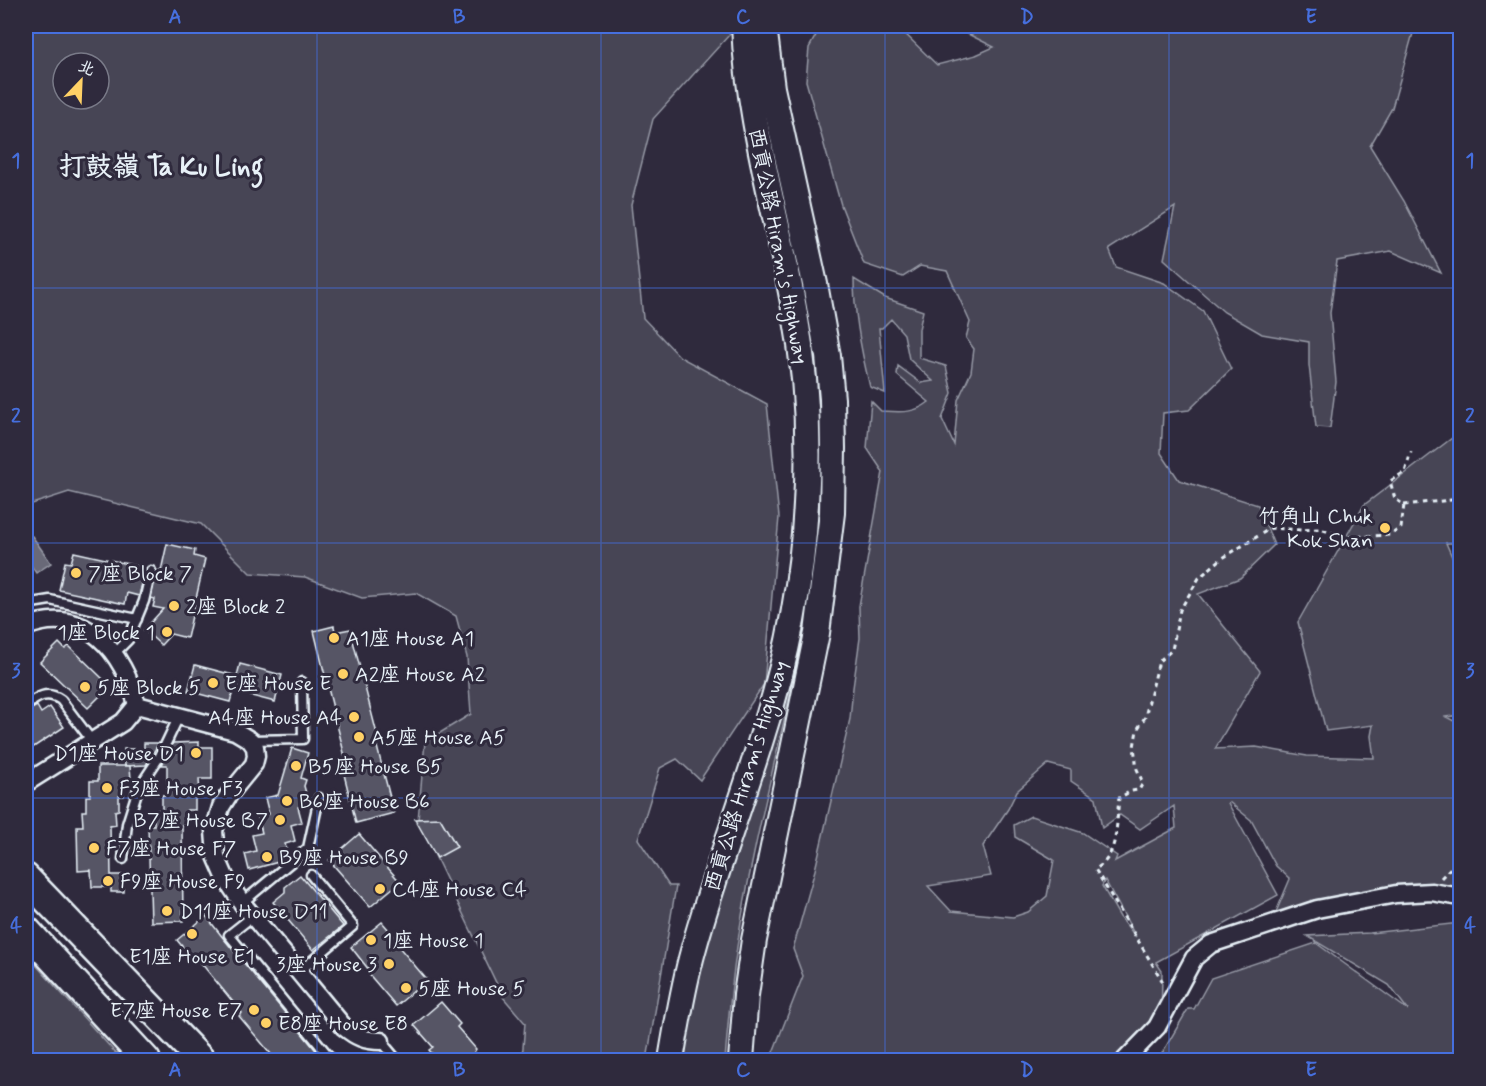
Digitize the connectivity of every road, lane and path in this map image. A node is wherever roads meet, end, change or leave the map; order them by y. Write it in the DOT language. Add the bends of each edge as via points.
graph roads {
  1 [pos="744,26"];
  2 [pos="764,26"];
  3 [pos="1412,452"];
  4 [pos="1461,499"];
  5 [pos="1404,505"];
  6 [pos="151,571"];
  7 [pos="26,604"];
  8 [pos="137,619"];
  9 [pos="26,627"];
  10 [pos="115,653"];
  11 [pos="302,682"];
  12 [pos="137,705"];
  13 [pos="26,706"];
  14 [pos="179,716"];
  15 [pos="250,740"];
  16 [pos="92,741"];
  17 [pos="26,783"];
  18 [pos="319,798"];
  19 [pos="123,860"];
  20 [pos="1461,861"];
  21 [pos="311,875"];
  22 [pos="26,878"];
  23 [pos="1432,892"];
  24 [pos="1461,897"];
  25 [pos="242,903"];
  26 [pos="253,916"];
  27 [pos="26,930"];
  28 [pos="299,972"];
  29 [pos="1173,999"];
  30 [pos="381,1041"];
  31 [pos="146,1060"];
  32 [pos="201,1060"];
  33 [pos="332,1060"];
  34 [pos="397,1060"];
  35 [pos="671,1060"];
  36 [pos="741,1060"];
  37 [pos="1125,1060"];
  1 -- 35 [label="main road, 西貢公路 Hiram's Highway" via="758,133 802,358 806,505 800,569 782,665 694,945"];
  2 -- 36 [label="main road, 西貢公路 Hiram's Highway" via="772,88 828,356 832,502 815,644 754,940"];
  3 -- 5 [label="path" via="1405,472 1390,481 1395,499"];
  4 -- 5 [label="path"];
  5 -- 29 [label="path" via="1401,528 1390,536 1346,537 1320,529 1271,528 1221,559 1199,578 1180,610 1172,650 1159,661 1145,717 1137,730 1134,747 1143,783 1139,790 1119,798 1113,849 1105,864 1095,869"];
  6 -- 8 [label="lane"];
  7 -- 8 [label="lane" via="50,600"];
  8 -- 10 [label="lane" via="128,640"];
  9 -- 10 [label="street" via="44,622 70,623 91,632"];
  10 -- 12 [label="street"];
  11 -- 15 [label="lane" via="303,739"];
  12 -- 14 [label="street"];
  12 -- 16 [label="street" via="123,722"];
  13 -- 16 [label="lane" via="44,694 56,696"];
  14 -- 15 [label="street" via="235,731"];
  14 -- 19 [label="lane" via="160,756 138,789 127,824"];
  15 -- 25 [label="street" via="255,747 254,764 225,801 214,831 220,868"];
  16 -- 17 [label="street"];
  18 -- 25 [label="lane" via="308,848"];
  20 -- 23 [label="path" via="1442,875"];
  21 -- 28 [label="lane" via="353,926"];
  22 -- 32 [label="main road"];
  23 -- 24 [label="street"];
  23 -- 29 [label="street" via="1396,894 1317,909 1211,944 1194,958"];
  25 -- 26 [label="street"];
  26 -- 28 [label="street"];
  26 -- 33 [label="lane" via="229,935"];
  27 -- 31 [label="main road"];
  28 -- 30 [label="street" via="349,1032 368,1041"];
  29 -- 37 [label="street" via="1157,1027"];
  30 -- 34 [label="lane"];
}
